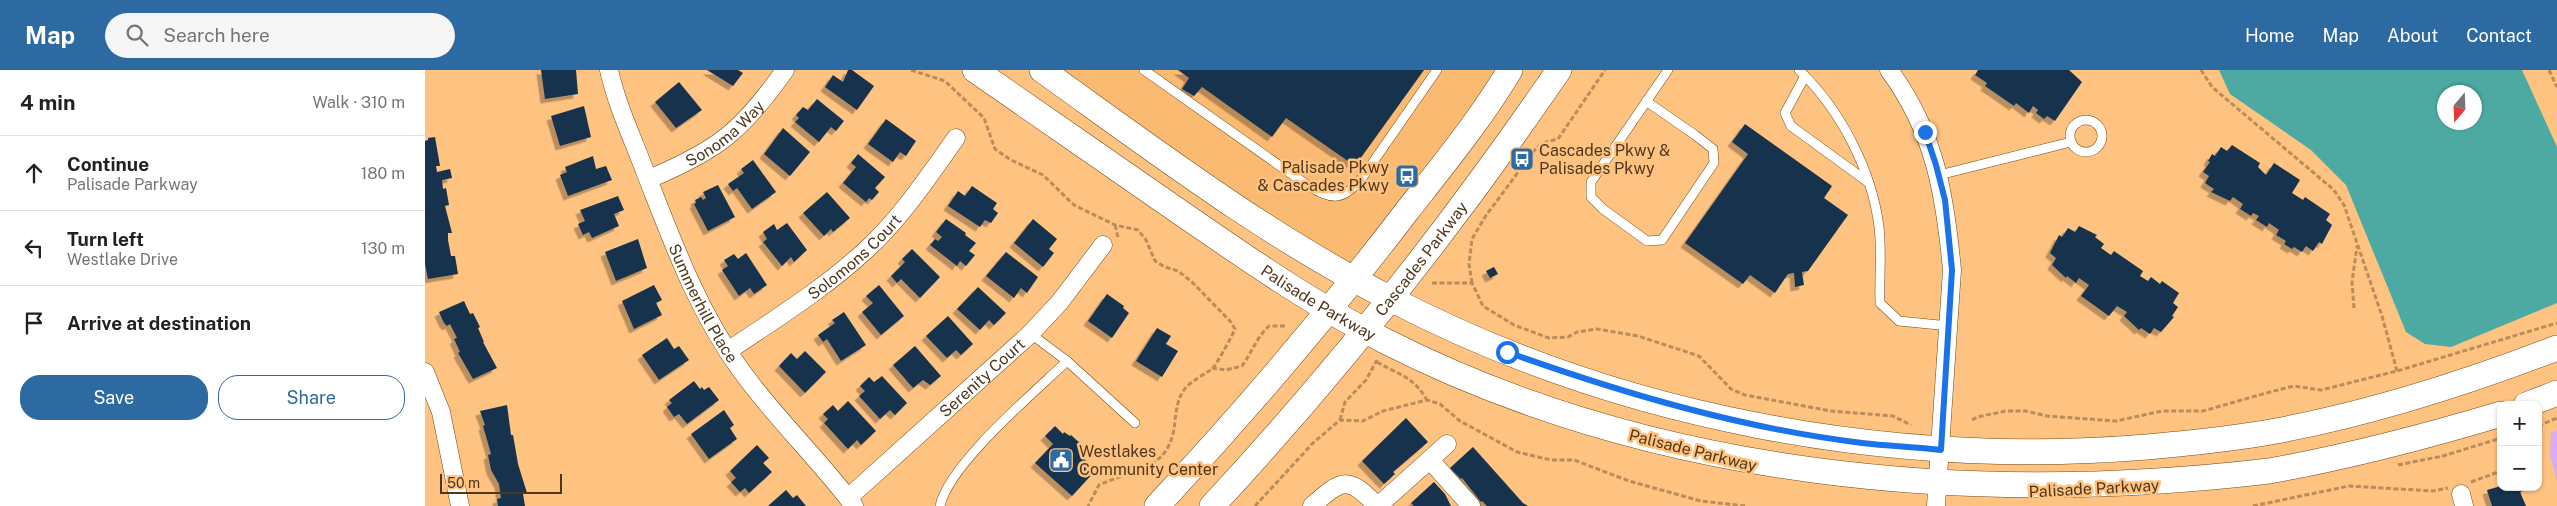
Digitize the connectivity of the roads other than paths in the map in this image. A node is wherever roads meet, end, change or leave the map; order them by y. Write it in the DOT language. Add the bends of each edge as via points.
graph roads {
  1 [pos="609,70"];
  2 [pos="785,70"];
  3 [pos="975,70"];
  4 [pos="1042,70"];
  5 [pos="1144,70"];
  6 [pos="1437,70"];
  7 [pos="1510,70"];
  8 [pos="1559,70"];
  9 [pos="1668,70"];
  10 [pos="1889,70"];
  11 [pos="1802,73"];
  12 [pos="1646,102"];
  13 [pos="956,138"];
  14 [pos="2071,142"];
  15 [pos="1939,176"];
  16 [pos="649,179"];
  17 [pos="1868,182"];
  18 [pos="1103,245"];
  19 [pos="1354,279"];
  20 [pos="1389,299"];
  21 [pos="1329,309"];
  22 [pos="1949,326"];
  23 [pos="1365,330"];
  24 [pos="1031,334"];
  25 [pos="2557,348"];
  26 [pos="728,351"];
  27 [pos="1067,361"];
  28 [pos="425,372"];
  29 [pos="2557,393"];
  30 [pos="2536,401"];
  31 [pos="2497,415"];
  32 [pos="1135,424"];
  33 [pos="1447,444"];
  34 [pos="1941,450"];
  35 [pos="1430,460"];
  36 [pos="1936,498"];
  37 [pos="851,502"];
  38 [pos="460,506"];
  39 [pos="940,506"];
  40 [pos="1157,506"];
  41 [pos="1212,506"];
  42 [pos="1312,506"];
  43 [pos="1378,506"];
  44 [pos="1471,506"];
  1 -- 16 [label="street, Summerhill Place"];
  2 -- 16 [label="street, Sonoma Way" via="761,104 718,145"];
  3 -- 21 [label="main road, Palisade Parkway" via="1257,265"];
  4 -- 19 [label="main road" via="1230,202"];
  5 -- 6 [label="lane" via="1322,195 1338,197 1351,191 1363,178"];
  7 -- 19 [label="main road" via="1463,139"];
  8 -- 20 [label="main road, Cascades Parkway" via="1505,148"];
  9 -- 12 [label="lane"];
  10 -- 15 [label="street" via="1925,132"];
  11 -- 17 [label="lane" via="1832,108"];
  11 -- 17 [label="lane" via="1785,112 1787,121"];
  12 -- 12 [label="lane" via="1591,182 1591,197 1647,241 1662,240 1714,163 1713,149"];
  13 -- 26 [label="street, Solomons Court" via="894,222 867,250 831,280"];
  14 -- 15 [label="lane"];
  15 -- 22 [label="street" via="1945,200 1952,270"];
  16 -- 26 [label="street, Summerhill Place" via="680,257"];
  17 -- 22 [label="lane" via="1879,227 1880,303 1899,321"];
  18 -- 24 [label="street, Serenity Court"];
  19 -- 20 [label="main road"];
  19 -- 21 [label="main road"];
  20 -- 23 [label="main road, Cascades Parkway"];
  20 -- 34 [label="main road" via="1507,352 1651,400 1792,432 1862,443"];
  21 -- 23 [label="main road, Palisade Parkway"];
  21 -- 40 [label="main road" via="1205,455"];
  22 -- 34 [label="street"];
  23 -- 36 [label="main road, Palisade Parkway" via="1442,368 1513,397 1642,440 1790,473 1877,484"];
  23 -- 41 [label="main road, Cascades Parkway"];
  24 -- 27 [label="lane"];
  24 -- 37 [label="street, Serenity Court"];
  25 -- 34 [label="main road" via="2407,400 2275,432 2110,450"];
  26 -- 37 [label="street, Summerhill Place" via="766,404"];
  27 -- 32 [label="lane"];
  27 -- 39 [label="lane" via="963,462"];
  28 -- 38 [label="street" via="441,412"];
  29 -- 30 [label="main road"];
  31 -- 36 [label="main road, Palisade Parkway" via="2422,438 2249,474 2121,488"];
  33 -- 35 [label="street"];
  34 -- 36 [label="street"];
  35 -- 43 [label="street"];
  35 -- 44 [label="street"];
  42 -- 43 [label="street" via="1337,485 1348,484 1360,488"];
}
